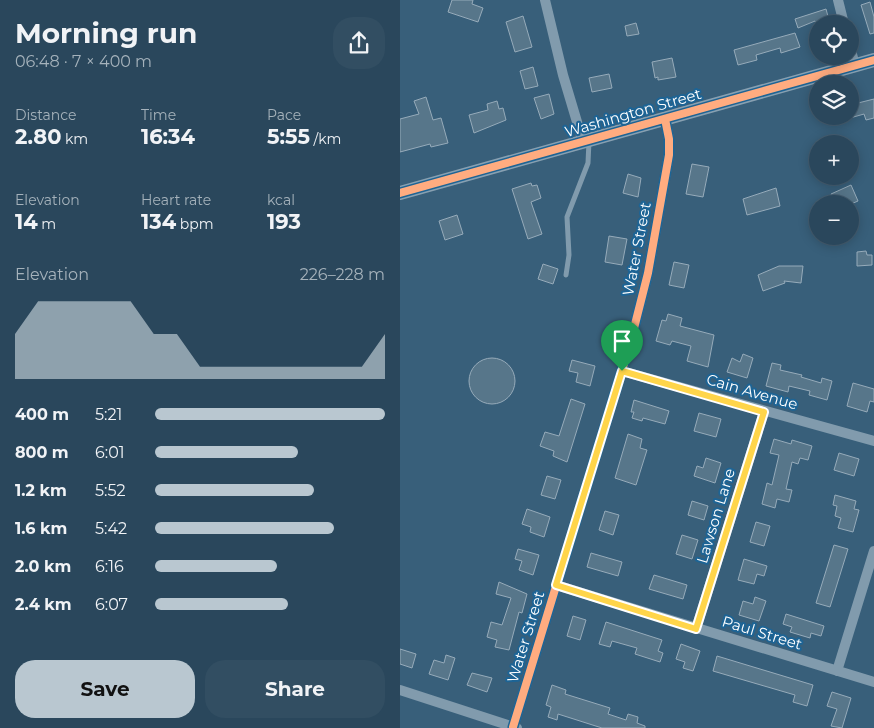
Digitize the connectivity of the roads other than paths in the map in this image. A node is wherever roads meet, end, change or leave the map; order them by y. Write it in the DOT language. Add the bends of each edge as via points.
graph roads {
  1 [pos="545,0"];
  2 [pos="838,0"];
  3 [pos="842,15"];
  4 [pos="874,60"];
  5 [pos="855,66"];
  6 [pos="665,119"];
  7 [pos="586,141"];
  8 [pos="400,193"];
  9 [pos="566,275"];
  10 [pos="622,371"];
  11 [pos="764,412"];
  12 [pos="874,441"];
  13 [pos="874,551"];
  14 [pos="556,585"];
  15 [pos="696,629"];
  16 [pos="837,671"];
  17 [pos="874,682"];
  18 [pos="400,690"];
  19 [pos="515,727"];
  1 -- 7 [label="street" via="563,75"];
  2 -- 3 [label="street"];
  4 -- 5 [label="main road, Washington Street"];
  5 -- 6 [label="main road, Washington Street"];
  6 -- 7 [label="main road, Washington Street"];
  6 -- 10 [label="street, Water Street" via="669,155 645,286"];
  7 -- 8 [label="main road, Washington Street"];
  7 -- 9 [label="lane" via="588,163 567,217 569,255"];
  10 -- 11 [label="street, Cain Avenue"];
  10 -- 14 [label="street, Water Street"];
  11 -- 12 [label="street, Cain Avenue"];
  11 -- 15 [label="street, Lawson Lane"];
  13 -- 16 [label="street"];
  14 -- 15 [label="street, Paul Street"];
  14 -- 19 [label="street, Water Street"];
  15 -- 16 [label="street, Paul Street"];
  16 -- 17 [label="street, Paul Street"];
  18 -- 19 [label="street"];
}
